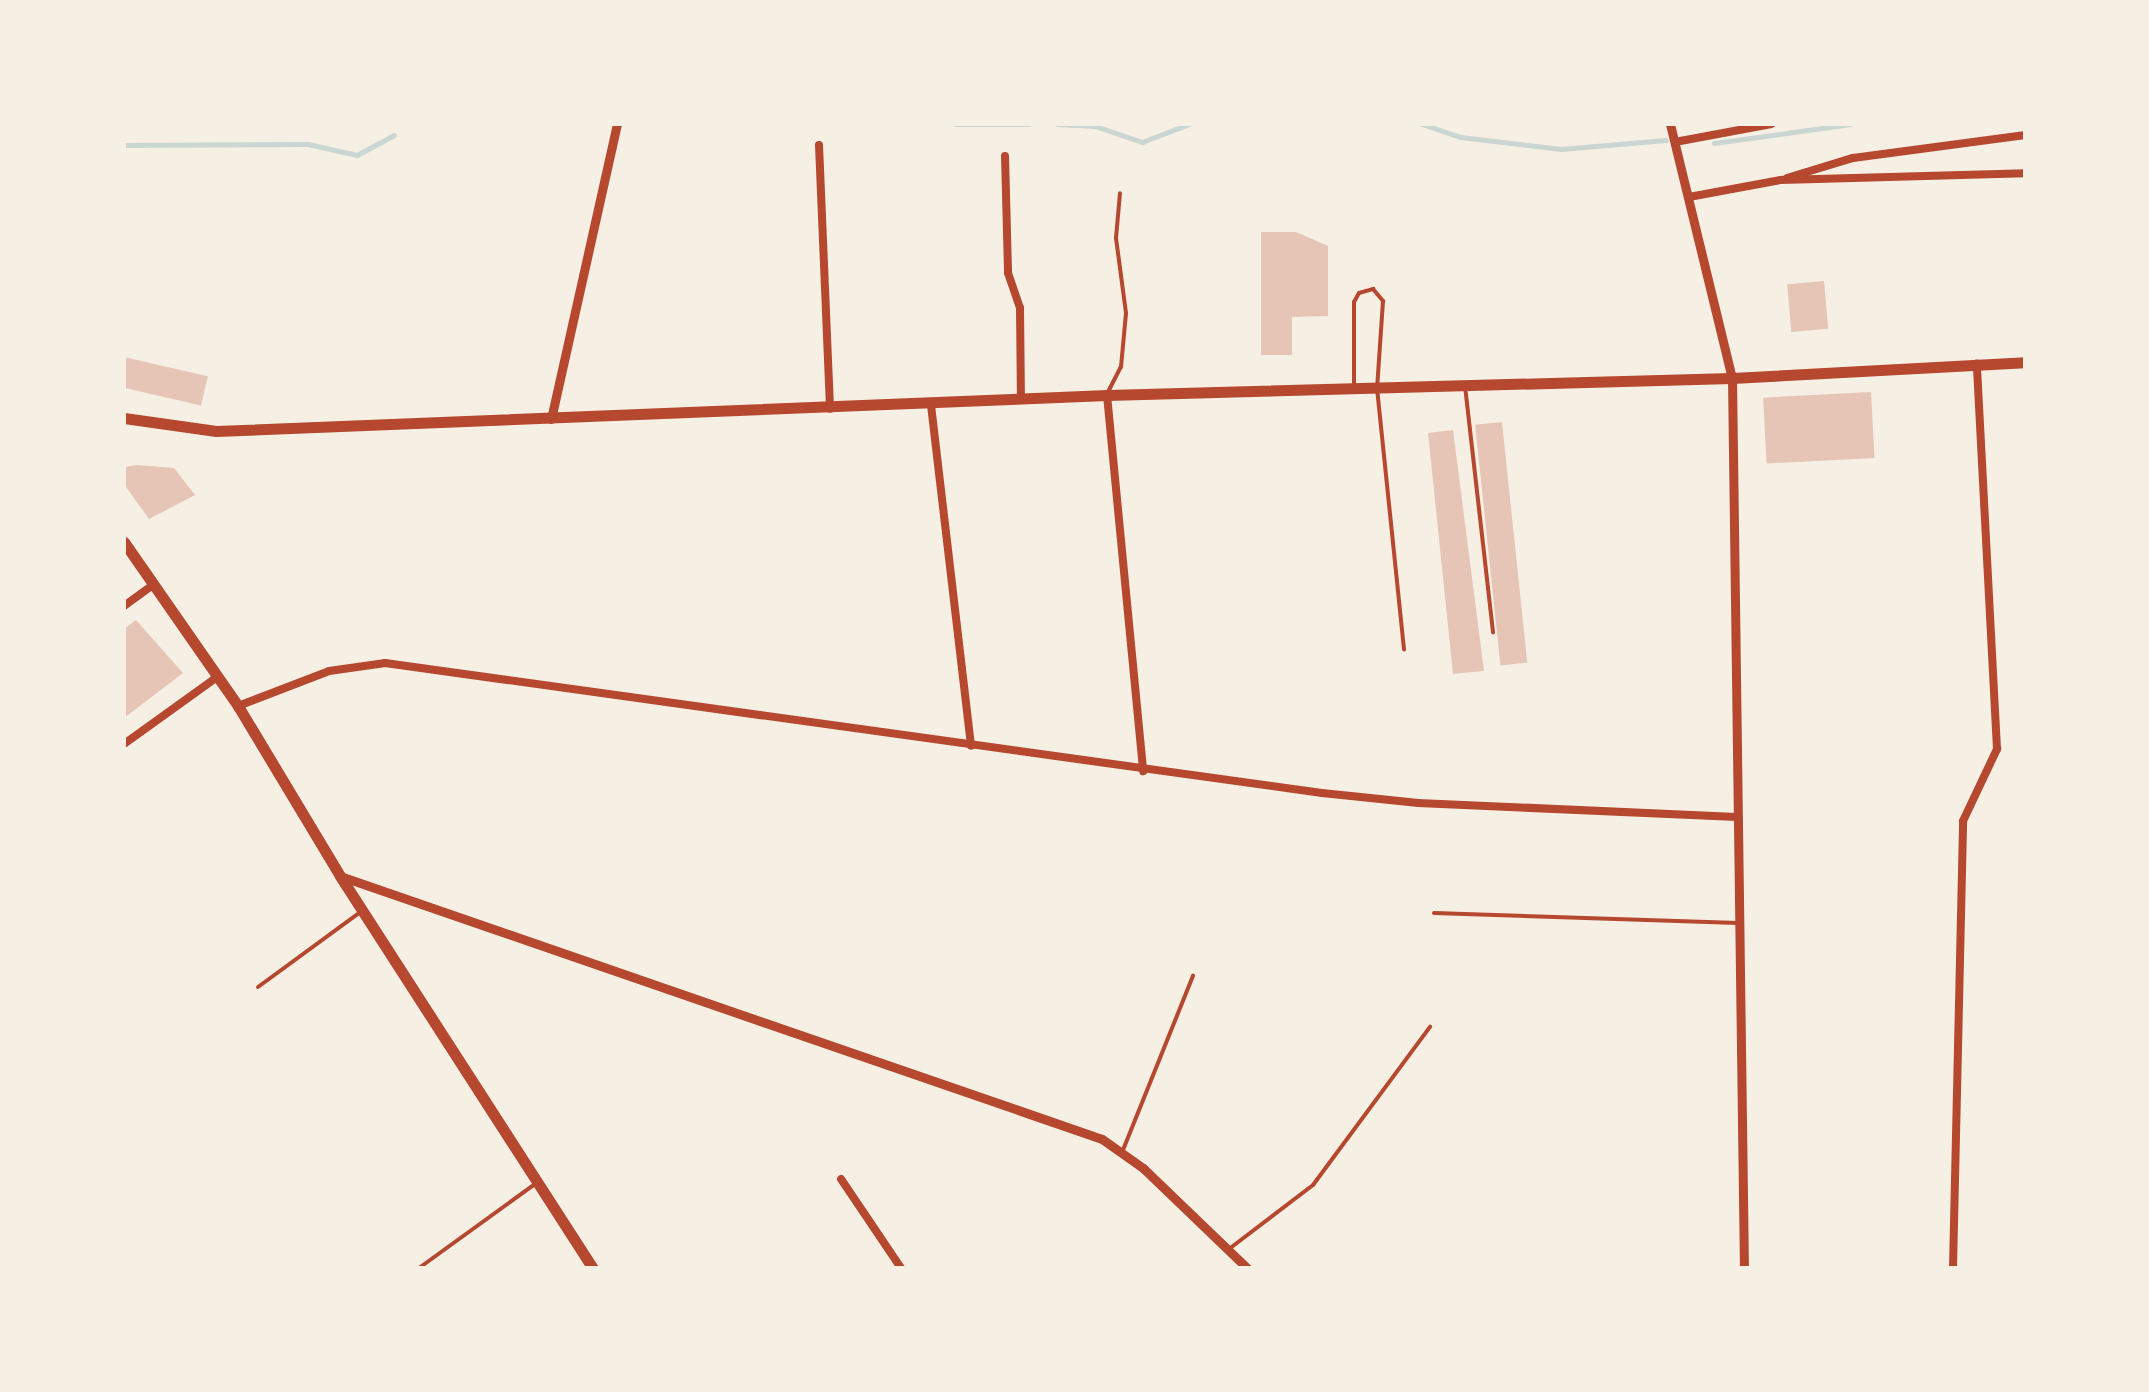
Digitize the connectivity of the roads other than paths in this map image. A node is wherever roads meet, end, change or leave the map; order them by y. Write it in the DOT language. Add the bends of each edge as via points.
graph roads {
  1 [pos="617,124"];
  2 [pos="1670,124"];
  3 [pos="1771,124"];
  4 [pos="2025,135"];
  5 [pos="1675,142"];
  6 [pos="819,145"];
  7 [pos="1005,156"];
  8 [pos="2025,173"];
  9 [pos="1781,180"];
  10 [pos="1120,193"];
  11 [pos="1689,197"];
  12 [pos="2025,362"];
  13 [pos="1977,364"];
  14 [pos="1732,378"];
  15 [pos="1465,384"];
  16 [pos="1354,388"];
  17 [pos="1377,388"];
  18 [pos="1107,395"];
  19 [pos="1021,401"];
  20 [pos="931,405"];
  21 [pos="830,409"];
  22 [pos="124,418"];
  23 [pos="551,419"];
  24 [pos="147,423"];
  25 [pos="124,429"];
  26 [pos="124,542"];
  27 [pos="153,585"];
  28 [pos="124,606"];
  29 [pos="1493,632"];
  30 [pos="1404,650"];
  31 [pos="216,678"];
  32 [pos="238,706"];
  33 [pos="124,744"];
  34 [pos="971,746"];
  35 [pos="1143,771"];
  36 [pos="1737,817"];
  37 [pos="340,876"];
  38 [pos="362,910"];
  39 [pos="1434,913"];
  40 [pos="1738,923"];
  41 [pos="1193,976"];
  42 [pos="258,987"];
  43 [pos="1430,1027"];
  44 [pos="1123,1150"];
  45 [pos="841,1179"];
  46 [pos="535,1184"];
  47 [pos="1229,1249"];
  48 [pos="419,1268"];
  49 [pos="593,1268"];
  50 [pos="901,1268"];
  51 [pos="1247,1268"];
  52 [pos="1744,1268"];
  53 [pos="1953,1268"];
  1 -- 23 [label="street"];
  2 -- 5 [label="street"];
  3 -- 5 [label="street"];
  4 -- 9 [label="street" via="1853,158"];
  5 -- 11 [label="street"];
  6 -- 21 [label="street"];
  7 -- 19 [label="street" via="1008,273 1020,308"];
  8 -- 9 [label="street"];
  9 -- 11 [label="street"];
  10 -- 18 [label="lane" via="1116,238 1126,313 1121,367"];
  11 -- 14 [label="street"];
  12 -- 13 [label="main road"];
  13 -- 14 [label="main road"];
  13 -- 53 [label="street" via="1997,749 1963,821"];
  14 -- 15 [label="main road"];
  14 -- 36 [label="street"];
  15 -- 17 [label="main road"];
  15 -- 29 [label="lane"];
  16 -- 17 [label="main road"];
  16 -- 17 [label="lane" via="1354,302 1359,293 1373,289 1383,301"];
  16 -- 18 [label="main road"];
  17 -- 30 [label="lane"];
  18 -- 19 [label="main road"];
  18 -- 35 [label="street"];
  19 -- 20 [label="main road"];
  20 -- 21 [label="main road"];
  20 -- 34 [label="street"];
  21 -- 23 [label="main road"];
  22 -- 24 [label="main road"];
  23 -- 24 [label="main road" via="216,431"];
  24 -- 25 [label="main road"];
  26 -- 27 [label="main road"];
  27 -- 28 [label="street"];
  27 -- 31 [label="main road"];
  31 -- 32 [label="main road"];
  31 -- 33 [label="street"];
  32 -- 34 [label="street" via="329,671 385,663"];
  32 -- 37 [label="main road"];
  34 -- 35 [label="street"];
  35 -- 36 [label="street" via="1418,803"];
  36 -- 40 [label="street"];
  37 -- 38 [label="main road"];
  37 -- 44 [label="street"];
  38 -- 42 [label="lane"];
  38 -- 46 [label="main road"];
  39 -- 40 [label="lane"];
  40 -- 52 [label="street"];
  41 -- 44 [label="lane"];
  43 -- 47 [label="lane" via="1313,1185"];
  44 -- 47 [label="street"];
  45 -- 50 [label="street"];
  46 -- 48 [label="lane"];
  46 -- 49 [label="main road"];
  47 -- 51 [label="street"];
}
